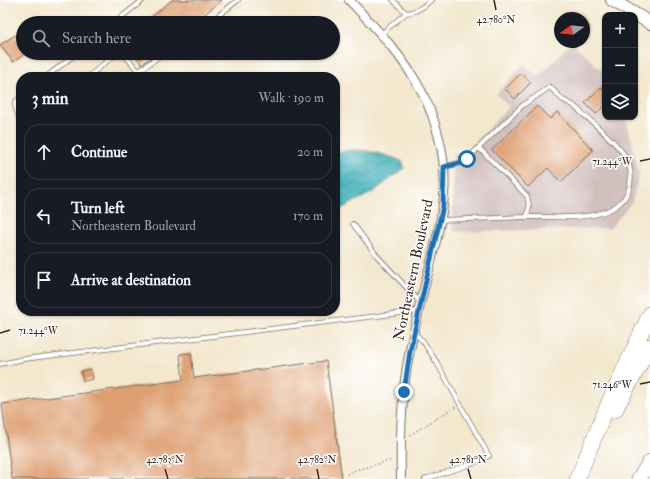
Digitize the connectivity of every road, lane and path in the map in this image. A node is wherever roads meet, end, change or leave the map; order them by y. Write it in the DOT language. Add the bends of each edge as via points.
graph roads {
  1 [pos="143,0"];
  2 [pos="238,0"];
  3 [pos="349,0"];
  4 [pos="393,0"];
  5 [pos="431,0"];
  6 [pos="612,0"];
  7 [pos="406,13"];
  8 [pos="123,16"];
  9 [pos="218,16"];
  10 [pos="650,23"];
  11 [pos="381,34"];
  12 [pos="67,60"];
  13 [pos="109,60"];
  14 [pos="129,60"];
  15 [pos="155,60"];
  16 [pos="52,72"];
  17 [pos="94,72"];
  18 [pos="139,72"];
  19 [pos="478,148"];
  20 [pos="444,167"];
  21 [pos="527,217"];
  22 [pos="440,220"];
  23 [pos="353,224"];
  24 [pos="419,306"];
  25 [pos="650,314"];
  26 [pos="414,332"];
  27 [pos="650,346"];
  28 [pos="0,364"];
  29 [pos="449,410"];
  30 [pos="410,435"];
  31 [pos="392,460"];
  32 [pos="650,462"];
  33 [pos="347,474"];
  34 [pos="401,479"];
  35 [pos="425,479"];
  36 [pos="578,479"];
  37 [pos="639,479"];
  1 -- 8 [label="lane"];
  2 -- 9 [label="lane"];
  3 -- 11 [label="street, Northeastern Boulevard"];
  4 -- 7 [label="lane"];
  5 -- 7 [label="lane" via="422,8"];
  6 -- 10 [label="main road"];
  7 -- 11 [label="lane"];
  11 -- 20 [label="street, Northeastern Boulevard" via="399,55 422,92 437,132"];
  12 -- 16 [label="lane"];
  13 -- 17 [label="lane"];
  14 -- 18 [label="lane"];
  15 -- 18 [label="lane"];
  19 -- 20 [label="lane" via="463,161"];
  19 -- 21 [label="lane" via="527,196"];
  19 -- 21 [label="lane" via="523,105 550,86 563,100 573,105 624,156 630,170 630,185 625,197 616,207 596,215"];
  20 -- 22 [label="street, Northeastern Boulevard"];
  21 -- 22 [label="lane"];
  22 -- 24 [label="street, Northeastern Boulevard"];
  23 -- 24 [label="lane"];
  24 -- 26 [label="street, Northeastern Boulevard"];
  24 -- 28 [label="lane"];
  25 -- 36 [label="highway" via="610,400"];
  26 -- 34 [label="street, Northeastern Boulevard" via="402,414"];
  26 -- 35 [label="lane" via="423,340 437,363 489,456"];
  27 -- 36 [label="highway"];
  29 -- 30 [label="path"];
  31 -- 33 [label="path"];
  32 -- 37 [label="highway"];
}
